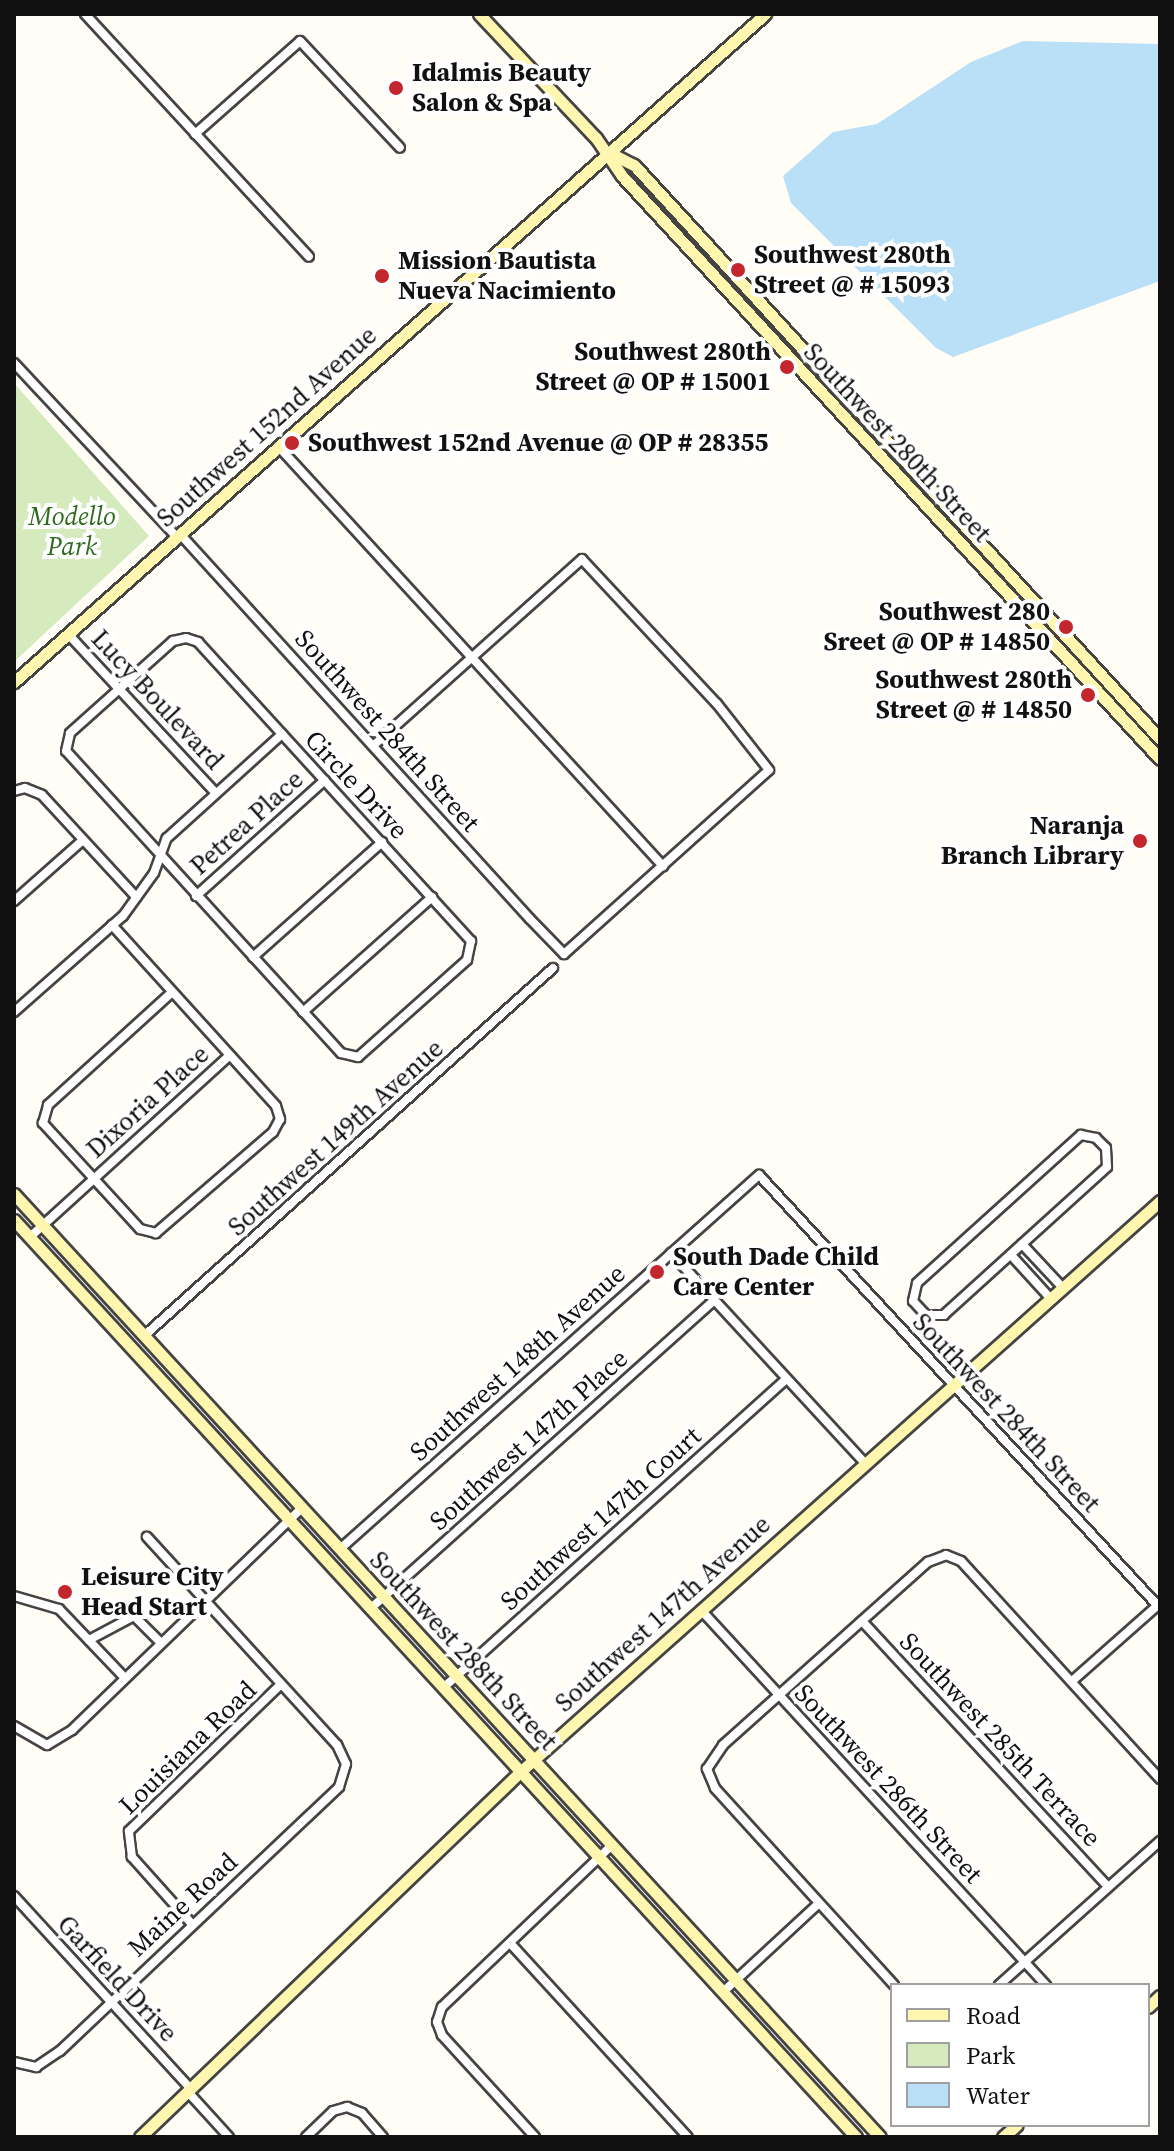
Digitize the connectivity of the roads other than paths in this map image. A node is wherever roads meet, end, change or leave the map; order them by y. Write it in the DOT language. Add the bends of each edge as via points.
graph roads {
  1 [pos="85,14"];
  2 [pos="479,14"];
  3 [pos="765,14"];
  4 [pos="195,134"];
  5 [pos="400,148"];
  6 [pos="608,152"];
  7 [pos="686,224"];
  8 [pos="675,234"];
  9 [pos="309,257"];
  10 [pos="744,285"];
  11 [pos="732,296"];
  12 [pos="807,355"];
  13 [pos="14,363"];
  14 [pos="796,366"];
  15 [pos="278,446"];
  16 [pos="912,470"];
  17 [pos="902,480"];
  18 [pos="178,536"];
  19 [pos="995,560"];
  20 [pos="986,571"];
  21 [pos="68,634"];
  22 [pos="1069,640"];
  23 [pos="1060,652"];
  24 [pos="472,658"];
  25 [pos="14,682"];
  26 [pos="120,688"];
  27 [pos="1130,706"];
  28 [pos="1120,716"];
  29 [pos="282,734"];
  30 [pos="1160,739"];
  31 [pos="373,746"];
  32 [pos="1160,759"];
  33 [pos="325,780"];
  34 [pos="14,791"];
  35 [pos="216,793"];
  36 [pos="83,840"];
  37 [pos="382,842"];
  38 [pos="161,857"];
  39 [pos="663,866"];
  40 [pos="196,896"];
  41 [pos="136,897"];
  42 [pos="432,897"];
  43 [pos="14,901"];
  44 [pos="112,925"];
  45 [pos="253,957"];
  46 [pos="553,968"];
  47 [pos="170,994"];
  48 [pos="14,1012"];
  49 [pos="303,1012"];
  50 [pos="230,1055"];
  51 [pos="759,1175"];
  52 [pos="93,1178"];
  53 [pos="14,1194"];
  54 [pos="1160,1201"];
  55 [pos="14,1220"];
  56 [pos="42,1225"];
  57 [pos="30,1237"];
  58 [pos="1022,1244"];
  59 [pos="671,1253"];
  60 [pos="1011,1255"];
  61 [pos="1063,1288"];
  62 [pos="1051,1299"];
  63 [pos="714,1300"];
  64 [pos="144,1336"];
  65 [pos="786,1379"];
  66 [pos="952,1385"];
  67 [pos="865,1463"];
  68 [pos="302,1508"];
  69 [pos="290,1520"];
  70 [pos="147,1537"];
  71 [pos="340,1549"];
  72 [pos="14,1596"];
  73 [pos="384,1597"];
  74 [pos="205,1599"];
  75 [pos="1159,1603"];
  76 [pos="370,1609"];
  77 [pos="701,1610"];
  78 [pos="862,1621"];
  79 [pos="89,1640"];
  80 [pos="160,1642"];
  81 [pos="456,1676"];
  82 [pos="124,1677"];
  83 [pos="1072,1681"];
  84 [pos="281,1684"];
  85 [pos="443,1688"];
  86 [pos="779,1696"];
  87 [pos="14,1726"];
  88 [pos="533,1759"];
  89 [pos="520,1772"];
  90 [pos="1160,1779"];
  91 [pos="1160,1841"];
  92 [pos="612,1845"];
  93 [pos="599,1857"];
  94 [pos="1108,1887"];
  95 [pos="14,1896"];
  96 [pos="818,1904"];
  97 [pos="191,1923"];
  98 [pos="510,1943"];
  99 [pos="1024,1962"];
  100 [pos="736,1980"];
  101 [pos="892,1983"];
  102 [pos="1001,1983"];
  103 [pos="1044,1983"];
  104 [pos="723,1992"];
  105 [pos="111,2002"];
  106 [pos="15,2062"];
  107 [pos="189,2090"];
  108 [pos="140,2137"];
  109 [pos="229,2137"];
  110 [pos="306,2137"];
  111 [pos="383,2137"];
  112 [pos="535,2137"];
  113 [pos="688,2137"];
  114 [pos="856,2137"];
  115 [pos="880,2137"];
  1 -- 4 [label="street"];
  2 -- 6 [label="street, Southwest 280th Street"];
  3 -- 6 [label="street, Southwest 152nd Avenue"];
  4 -- 5 [label="street" via="300,41"];
  4 -- 9 [label="street"];
  6 -- 7 [label="street, Southwest 280th Street" via="634,165"];
  6 -- 8 [label="street, Southwest 280th Street" via="622,176"];
  6 -- 15 [label="street, Southwest 152nd Avenue"];
  7 -- 8 [label="street"];
  7 -- 10 [label="street, Southwest 280th Street"];
  8 -- 11 [label="street, Southwest 280th Street"];
  10 -- 11 [label="street"];
  10 -- 12 [label="street, Southwest 280th Street"];
  11 -- 14 [label="street, Southwest 280th Street"];
  12 -- 14 [label="street"];
  12 -- 16 [label="street, Southwest 280th Street"];
  13 -- 18 [label="street, Southwest 284th Street"];
  14 -- 17 [label="street, Southwest 280th Street"];
  15 -- 18 [label="street, Southwest 152nd Avenue"];
  15 -- 24 [label="street"];
  16 -- 17 [label="street"];
  16 -- 19 [label="street, Southwest 280th Street"];
  17 -- 20 [label="street, Southwest 280th Street"];
  18 -- 21 [label="street, Southwest 152nd Avenue"];
  18 -- 31 [label="street, Southwest 284th Street"];
  19 -- 20 [label="street"];
  19 -- 22 [label="street, Southwest 280th Street"];
  20 -- 23 [label="street, Southwest 280th Street"];
  21 -- 25 [label="street, Southwest 152nd Avenue"];
  21 -- 26 [label="street, Lucy Boulevard"];
  22 -- 23 [label="street"];
  22 -- 27 [label="street, Southwest 280th Street"];
  23 -- 28 [label="street, Southwest 280th Street"];
  24 -- 31 [label="street"];
  24 -- 39 [label="street"];
  24 -- 39 [label="street" via="582,559 717,704 769,770"];
  26 -- 29 [label="street, Circle Drive" via="173,641 192,639"];
  26 -- 35 [label="street, Lucy Boulevard"];
  26 -- 38 [label="street, Circle Drive" via="70,733 66,751"];
  27 -- 28 [label="street"];
  27 -- 30 [label="street, Southwest 280th Street"];
  28 -- 32 [label="street, Southwest 280th Street"];
  29 -- 33 [label="street, Circle Drive"];
  29 -- 35 [label="street"];
  31 -- 39 [label="street, Southwest 284th Street" via="564,954"];
  33 -- 37 [label="street, Circle Drive"];
  33 -- 40 [label="street, Petrea Place"];
  34 -- 36 [label="street" via="25,788 42,795"];
  35 -- 38 [label="street" via="167,838"];
  36 -- 41 [label="street"];
  36 -- 43 [label="street"];
  37 -- 42 [label="street, Circle Drive"];
  37 -- 45 [label="street"];
  38 -- 40 [label="street, Circle Drive"];
  38 -- 41 [label="street"];
  40 -- 45 [label="street, Circle Drive"];
  41 -- 44 [label="street"];
  42 -- 49 [label="street"];
  42 -- 49 [label="street, Circle Drive" via="469,937 473,949 363,1054 351,1057"];
  44 -- 47 [label="street"];
  44 -- 48 [label="street"];
  45 -- 49 [label="street, Circle Drive"];
  46 -- 64 [label="street, Southwest 149th Avenue"];
  47 -- 50 [label="street"];
  47 -- 52 [label="street" via="48,1105 43,1123"];
  50 -- 52 [label="street, Dixoria Place"];
  50 -- 52 [label="street" via="276,1106 280,1119 273,1132 156,1233 140,1229"];
  51 -- 59 [label="street, Southwest 148th Avenue"];
  51 -- 66 [label="street, Southwest 284th Street"];
  52 -- 56 [label="street, Dixoria Place"];
  53 -- 56 [label="street, Southwest 288th Street"];
  54 -- 61 [label="street, Southwest 147th Avenue"];
  55 -- 57 [label="street, Southwest 288th Street"];
  56 -- 57 [label="street, Dixoria Place"];
  56 -- 64 [label="street, Southwest 288th Street"];
  57 -- 69 [label="street, Southwest 288th Street"];
  58 -- 60 [label="street"];
  58 -- 60 [label="street" via="1107,1167 1110,1156 1096,1138 1081,1135 917,1283 913,1301 926,1315 944,1315"];
  58 -- 61 [label="street"];
  59 -- 63 [label="street"];
  59 -- 71 [label="street, Southwest 148th Avenue"];
  60 -- 62 [label="street"];
  61 -- 62 [label="street, Southwest 147th Avenue"];
  62 -- 66 [label="street, Southwest 147th Avenue"];
  63 -- 65 [label="street"];
  63 -- 73 [label="street, Southwest 147th Place"];
  64 -- 68 [label="street, Southwest 288th Street"];
  65 -- 67 [label="street"];
  65 -- 81 [label="street, Southwest 147th Court"];
  66 -- 67 [label="street, Southwest 147th Avenue"];
  66 -- 75 [label="street, Southwest 284th Street"];
  67 -- 77 [label="street, Southwest 147th Avenue"];
  68 -- 69 [label="street"];
  68 -- 71 [label="street, Southwest 288th Street"];
  69 -- 74 [label="street"];
  69 -- 76 [label="street, Southwest 288th Street"];
  70 -- 74 [label="street"];
  71 -- 73 [label="street, Southwest 288th Street"];
  72 -- 79 [label="street" via="59,1609"];
  73 -- 76 [label="street, Southwest 147th Place"];
  73 -- 81 [label="street, Southwest 288th Street"];
  74 -- 80 [label="street"];
  74 -- 84 [label="street"];
  75 -- 83 [label="street"];
  76 -- 85 [label="street, Southwest 288th Street"];
  77 -- 86 [label="street, Southwest 286th Street"];
  77 -- 88 [label="street, Southwest 147th Avenue"];
  78 -- 83 [label="street" via="928,1562 946,1555 961,1561"];
  78 -- 86 [label="street"];
  78 -- 94 [label="street, Southwest 285th Terrace"];
  79 -- 80 [label="street" via="134,1616"];
  79 -- 82 [label="street"];
  80 -- 82 [label="street"];
  81 -- 85 [label="street, Southwest 147th Court"];
  81 -- 88 [label="street, Southwest 288th Street"];
  82 -- 87 [label="street" via="72,1730 47,1745"];
  83 -- 90 [label="street"];
  84 -- 97 [label="street, Louisiana Road" via="139,1816 127,1843 132,1857"];
  84 -- 97 [label="street, Maine Road" via="337,1745 346,1764 339,1787"];
  85 -- 89 [label="street, Southwest 288th Street"];
  86 -- 96 [label="street" via="723,1745 707,1769 715,1788"];
  86 -- 99 [label="street, Southwest 286th Street"];
  88 -- 89 [label="street, Southwest 147th Avenue"];
  88 -- 92 [label="street, Southwest 288th Street"];
  89 -- 93 [label="street, Southwest 288th Street"];
  89 -- 107 [label="street, Southwest 147th Avenue"];
  91 -- 94 [label="street"];
  92 -- 93 [label="street"];
  92 -- 100 [label="street, Southwest 288th Street"];
  93 -- 98 [label="street"];
  93 -- 104 [label="street, Southwest 288th Street"];
  94 -- 99 [label="street"];
  95 -- 105 [label="street, Garfield Drive"];
  96 -- 100 [label="street"];
  96 -- 101 [label="street"];
  97 -- 105 [label="street, Maine Road"];
  98 -- 112 [label="street" via="442,2007 437,2022 442,2035"];
  98 -- 113 [label="street"];
  99 -- 102 [label="street"];
  99 -- 103 [label="street, Southwest 286th Street"];
  100 -- 104 [label="street"];
  100 -- 115 [label="street, Southwest 288th Street"];
  104 -- 114 [label="street, Southwest 288th Street"];
  105 -- 106 [label="street, Maine Road" via="36,2067"];
  105 -- 107 [label="street, Garfield Drive"];
  107 -- 108 [label="street, Southwest 147th Avenue"];
  107 -- 109 [label="street, Garfield Drive"];
  110 -- 111 [label="street" via="333,2111 347,2107 362,2113"];
}
